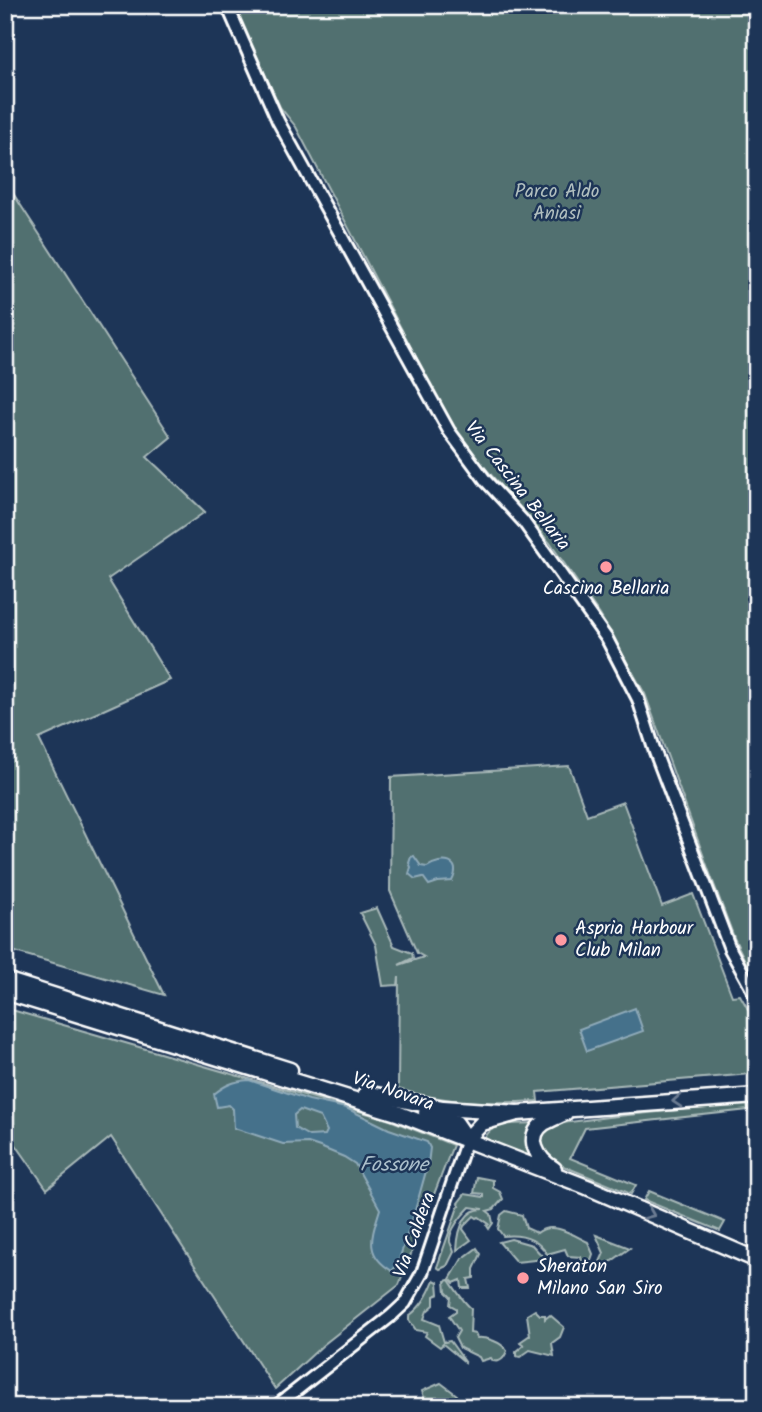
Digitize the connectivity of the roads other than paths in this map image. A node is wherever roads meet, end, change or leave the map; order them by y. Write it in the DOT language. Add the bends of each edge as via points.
graph roads {
  1 [pos="227,5"];
  2 [pos="5,980"];
  3 [pos="5,992"];
  4 [pos="757,998"];
  5 [pos="753,1095"];
  6 [pos="383,1098"];
  7 [pos="576,1108"];
  8 [pos="517,1113"];
  9 [pos="467,1139"];
  10 [pos="587,1187"];
  11 [pos="757,1259"];
  12 [pos="275,1407"];
  1 -- 4 [label="street, Via Cascina Bellaria" via="278,121 449,431 523,521 607,639 638,699 730,949"];
  2 -- 6 [label="main road, Via Novara"];
  3 -- 9 [label="main road, Via Novara" via="359,1100"];
  5 -- 7 [label="main road, one-way"];
  6 -- 8 [label="main road, Via Novara"];
  6 -- 9 [label="main road" via="456,1123"];
  7 -- 8 [label="main road"];
  7 -- 10 [label="main road" via="544,1123 534,1143 549,1166"];
  8 -- 9 [label="main road" via="482,1123"];
  9 -- 10 [label="main road, Via Novara"];
  9 -- 12 [label="street, Via Caldera" via="410,1296"];
  10 -- 11 [label="main road, Via Novara, one-way"];
}
